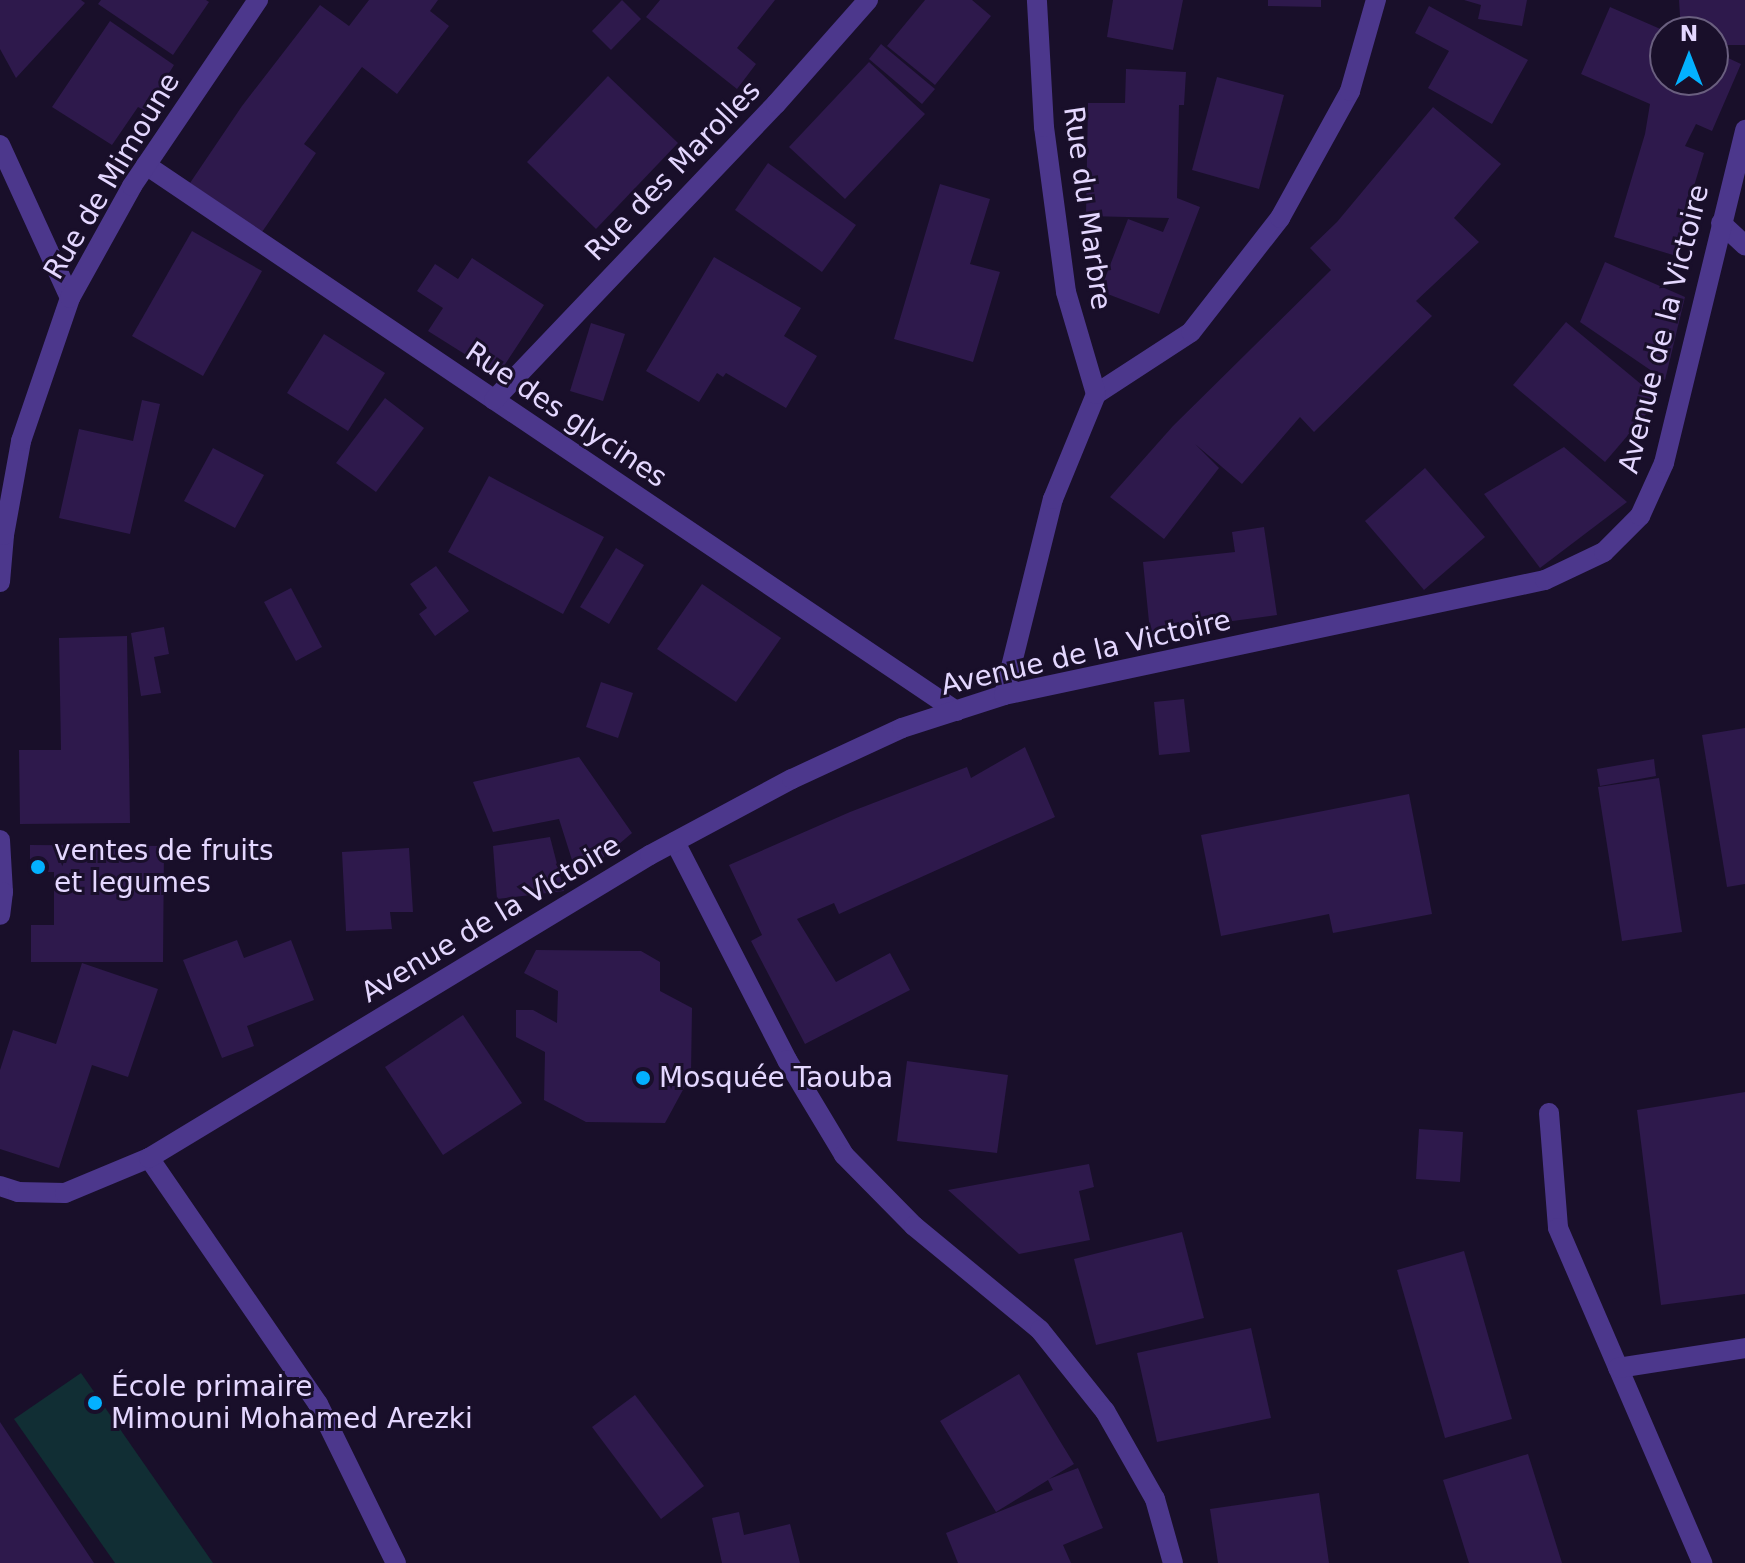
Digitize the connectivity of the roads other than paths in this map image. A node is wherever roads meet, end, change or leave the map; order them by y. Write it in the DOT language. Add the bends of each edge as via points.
graph roads {
  1 [pos="258,0"];
  2 [pos="868,0"];
  3 [pos="1037,0"];
  4 [pos="1376,0"];
  5 [pos="1745,130"];
  6 [pos="0,145"];
  7 [pos="146,165"];
  8 [pos="1721,223"];
  9 [pos="1745,245"];
  10 [pos="70,298"];
  11 [pos="1096,394"];
  12 [pos="494,400"];
  13 [pos="0,582"];
  14 [pos="1004,695"];
  15 [pos="956,711"];
  16 [pos="0,840"];
  17 [pos="675,842"];
  18 [pos="0,915"];
  19 [pos="1549,1113"];
  20 [pos="149,1158"];
  21 [pos="0,1186"];
  22 [pos="1745,1348"];
  23 [pos="1618,1368"];
  24 [pos="396,1563"];
  25 [pos="1173,1563"];
  26 [pos="1702,1563"];
  1 -- 7 [label="street, Rue de Mimoune"];
  2 -- 12 [label="street, Rue des Marolles"];
  3 -- 11 [label="street, Rue du Marbre" via="1044,127 1066,292"];
  4 -- 11 [label="street" via="1350,91 1280,218 1191,332"];
  5 -- 8 [label="street, Avenue de la Victoire"];
  6 -- 10 [label="street"];
  7 -- 10 [label="street, Rue de Mimoune"];
  7 -- 12 [label="street, Rue des glycines"];
  8 -- 9 [label="street"];
  8 -- 14 [label="street, Avenue de la Victoire" via="1664,463 1640,516 1604,552 1545,580"];
  10 -- 13 [label="street, Rue de Mimoune" via="21,441"];
  11 -- 14 [label="street" via="1053,499"];
  12 -- 15 [label="street, Rue des glycines"];
  14 -- 15 [label="street, Avenue de la Victoire"];
  15 -- 17 [label="street, Avenue de la Victoire" via="902,728 792,779"];
  16 -- 18 [label="street"];
  17 -- 20 [label="street, Avenue de la Victoire"];
  17 -- 25 [label="street" via="787,1060 844,1155 914,1226 1040,1330 1105,1411 1155,1499"];
  19 -- 23 [label="street" via="1558,1228"];
  20 -- 21 [label="street, Avenue de la Victoire" via="65,1193 18,1192"];
  20 -- 24 [label="street" via="318,1404"];
  22 -- 23 [label="street"];
  23 -- 26 [label="street"];
}
